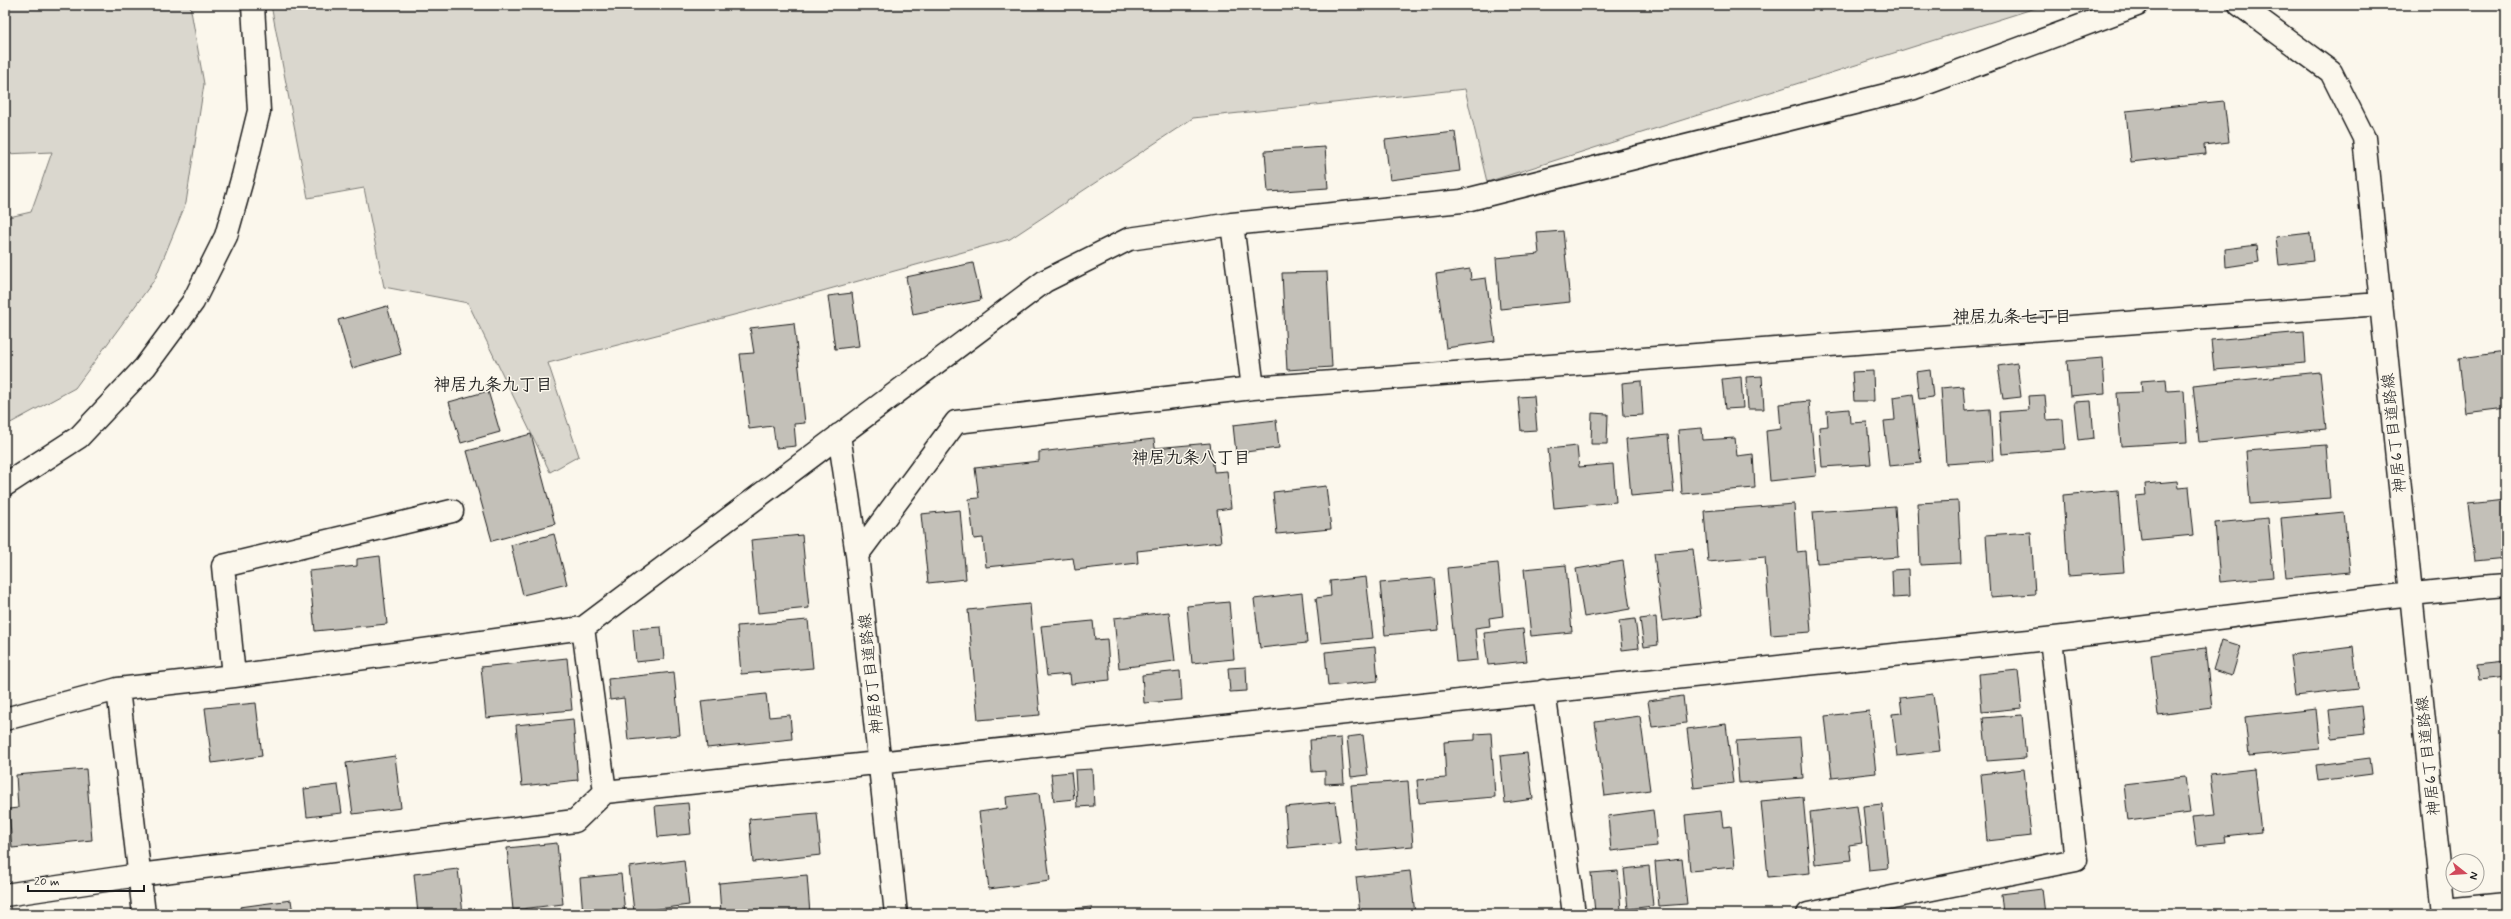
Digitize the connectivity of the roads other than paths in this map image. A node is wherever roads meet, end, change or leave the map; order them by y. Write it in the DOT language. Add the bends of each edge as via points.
graph roads {
  1 [pos="253,5"];
  2 [pos="2137,5"];
  3 [pos="2240,5"];
  4 [pos="1232,224"];
  5 [pos="2380,304"];
  6 [pos="1253,388"];
  7 [pos="839,435"];
  8 [pos="5,486"];
  9 [pos="452,511"];
  10 [pos="857,555"];
  11 [pos="2506,586"];
  12 [pos="2410,593"];
  13 [pos="583,628"];
  14 [pos="2051,639"];
  15 [pos="234,676"];
  16 [pos="118,689"];
  17 [pos="1544,691"];
  18 [pos="5,718"];
  19 [pos="880,761"];
  20 [pos="605,792"];
  21 [pos="139,875"];
  22 [pos="5,895"];
  23 [pos="2506,904"];
  24 [pos="2444,912"];
  25 [pos="144,914"];
  26 [pos="896,914"];
  27 [pos="1574,914"];
  28 [pos="1808,914"];
  1 -- 8 [label="street" via="259,111 226,236 193,302 145,367 79,437"];
  2 -- 4 [label="street" via="1914,88 1462,201"];
  3 -- 5 [label="street, 神居6丁目道路線" via="2331,72 2364,138"];
  4 -- 6 [label="street"];
  4 -- 7 [label="street" via="1130,239 1045,281"];
  5 -- 6 [label="street"];
  5 -- 12 [label="street, 神居6丁目道路線"];
  6 -- 10 [label="street" via="956,422"];
  7 -- 10 [label="street, 神居8丁目道路線"];
  7 -- 13 [label="street"];
  9 -- 15 [label="street" via="224,566"];
  10 -- 19 [label="street, 神居8丁目道路線"];
  11 -- 12 [label="street"];
  12 -- 14 [label="street"];
  12 -- 24 [label="street, 神居6丁目道路線"];
  13 -- 15 [label="street"];
  13 -- 20 [label="street"];
  14 -- 17 [label="street"];
  14 -- 28 [label="street" via="2076,860"];
  15 -- 16 [label="street"];
  16 -- 18 [label="street"];
  16 -- 21 [label="street"];
  17 -- 19 [label="street"];
  17 -- 27 [label="street"];
  19 -- 20 [label="street"];
  19 -- 26 [label="street, 神居8丁目道路線"];
  20 -- 21 [label="street" via="575,821"];
  21 -- 22 [label="street"];
  21 -- 25 [label="street"];
  23 -- 24 [label="street"];
}
